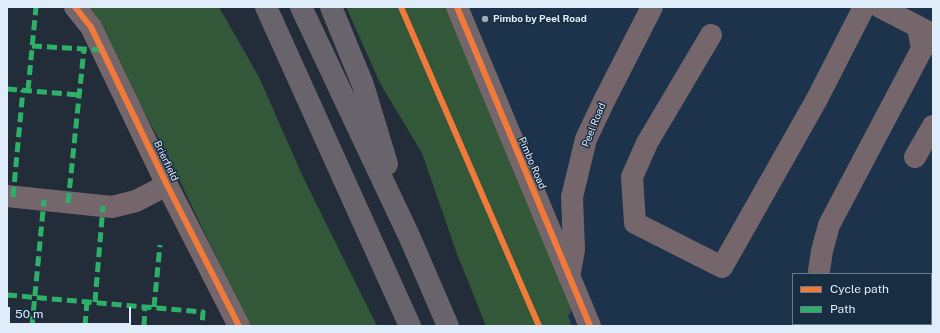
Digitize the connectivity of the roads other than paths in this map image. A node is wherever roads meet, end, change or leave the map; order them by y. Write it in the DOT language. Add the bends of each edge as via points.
graph roads {
  1 [pos="74,7"];
  2 [pos="266,7"];
  3 [pos="301,7"];
  4 [pos="331,7"];
  5 [pos="457,7"];
  6 [pos="864,7"];
  7 [pos="880,7"];
  8 [pos="651,10"];
  9 [pos="926,30"];
  10 [pos="711,35"];
  11 [pos="933,126"];
  12 [pos="915,157"];
  13 [pos="167,185"];
  14 [pos="7,196"];
  15 [pos="410,238"];
  16 [pos="819,271"];
  17 [pos="569,278"];
  18 [pos="239,326"];
  19 [pos="410,326"];
  20 [pos="448,326"];
  21 [pos="590,326"];
  1 -- 13 [label="street, Brierfield" via="90,27"];
  2 -- 19 [label="highway"];
  3 -- 15 [label="highway"];
  4 -- 15 [label="highway" via="363,84"];
  5 -- 17 [label="street, Pimbo Road"];
  6 -- 10 [label="street" via="817,99 722,267 635,223 632,177 647,143"];
  7 -- 9 [label="street"];
  8 -- 17 [label="street, Peel Road" via="586,139 572,197 574,250"];
  9 -- 16 [label="street" via="922,49 830,225"];
  11 -- 12 [label="street"];
  13 -- 14 [label="street, Brierfield" via="136,201 112,207"];
  13 -- 18 [label="street, Brierfield"];
  15 -- 20 [label="highway"];
  17 -- 21 [label="street, Pimbo Road"];
}
